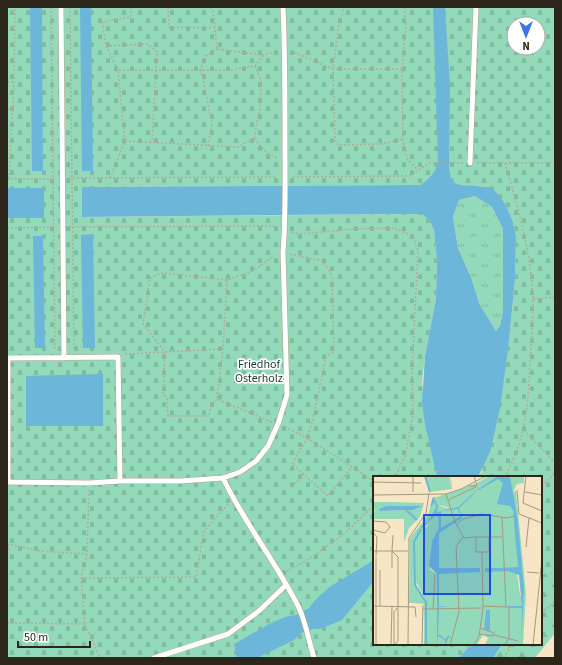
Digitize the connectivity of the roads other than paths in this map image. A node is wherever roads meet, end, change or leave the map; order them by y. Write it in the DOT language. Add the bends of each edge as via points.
graph roads {
  1 [pos="61,7"];
  2 [pos="283,7"];
  3 [pos="476,7"];
  4 [pos="470,163"];
  5 [pos="64,358"];
  6 [pos="223,478"];
  7 [pos="120,481"];
  8 [pos="7,482"];
  9 [pos="286,585"];
  10 [pos="154,658"];
  11 [pos="314,658"];
  1 -- 5 [label="lane"];
  2 -- 6 [label="lane" via="283,252 287,394 268,446 256,461 240,472"];
  3 -- 4 [label="lane"];
  5 -- 7 [label="lane" via="118,357"];
  5 -- 8 [label="lane" via="8,358"];
  6 -- 7 [label="lane"];
  6 -- 9 [label="lane" via="233,499"];
  7 -- 8 [label="lane"];
  9 -- 10 [label="lane" via="260,610 228,634"];
  9 -- 11 [label="lane" via="300,609"];
}
